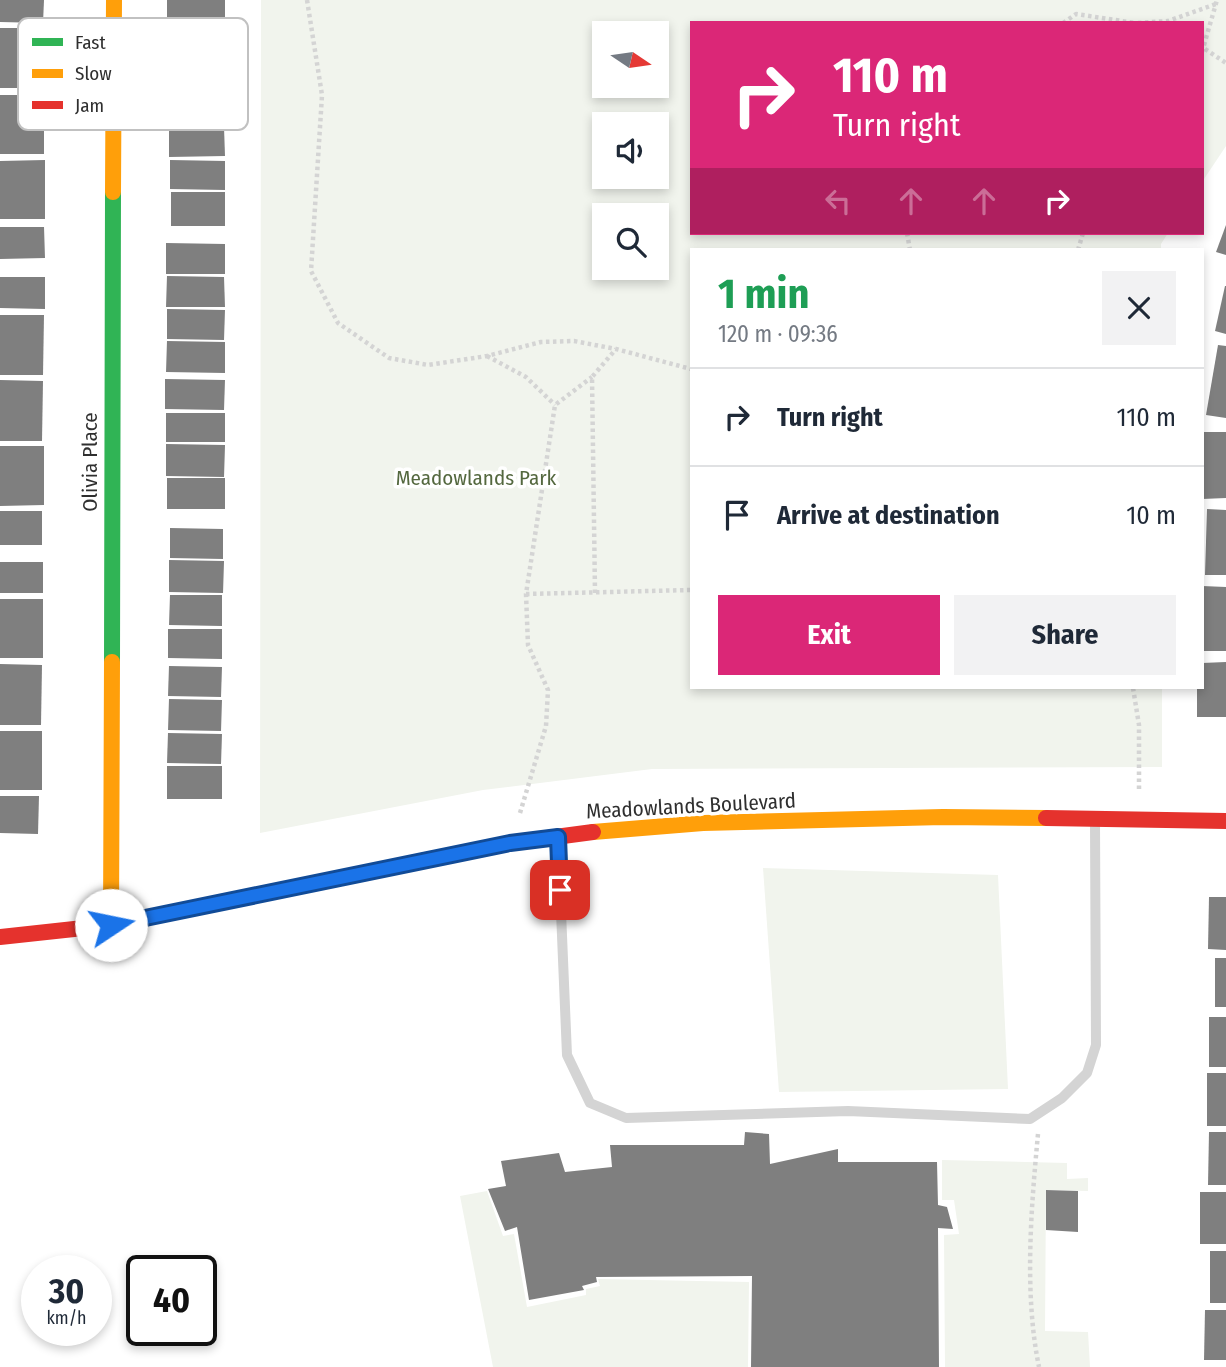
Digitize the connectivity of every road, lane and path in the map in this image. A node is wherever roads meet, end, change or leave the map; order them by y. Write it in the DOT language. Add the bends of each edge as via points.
graph roads {
  1 [pos="114,0"];
  2 [pos="307,0"];
  3 [pos="1216,2"];
  4 [pos="114,18"];
  5 [pos="1066,21"];
  6 [pos="1123,21"];
  7 [pos="1168,21"];
  8 [pos="1204,45"];
  9 [pos="1204,51"];
  10 [pos="1226,63"];
  11 [pos="114,130"];
  12 [pos="617,349"];
  13 [pos="486,356"];
  14 [pos="690,369"];
  15 [pos="592,377"];
  16 [pos="555,405"];
  17 [pos="690,590"];
  18 [pos="595,593"];
  19 [pos="526,594"];
  20 [pos="1133,689"];
  21 [pos="1095,820"];
  22 [pos="1139,821"];
  23 [pos="1226,821"];
  24 [pos="558,837"];
  25 [pos="510,843"];
  26 [pos="111,925"];
  27 [pos="0,937"];
  28 [pos="1040,1113"];
  29 [pos="1039,1367"];
  1 -- 4 [label="street, Olivia Place"];
  2 -- 13 [label="path" via="322,95 311,271 338,323 388,358 428,365"];
  3 -- 7 [label="path"];
  3 -- 8 [label="path"];
  5 -- 6 [label="path" via="1076,14"];
  9 -- 10 [label="path"];
  11 -- 26 [label="street, Olivia Place"];
  12 -- 13 [label="path" via="574,341 541,342"];
  12 -- 14 [label="path"];
  12 -- 15 [label="path"];
  13 -- 16 [label="path" via="526,377"];
  15 -- 16 [label="path"];
  15 -- 18 [label="path"];
  16 -- 19 [label="path"];
  17 -- 18 [label="path"];
  18 -- 19 [label="path"];
  19 -- 25 [label="path" via="528,645 548,690 546,726"];
  20 -- 22 [label="path" via="1139,725"];
  21 -- 22 [label="street, Meadowlands Boulevard"];
  21 -- 24 [label="street, Meadowlands Boulevard" via="943,817 703,823"];
  21 -- 28 [label="lane" via="1096,1045 1087,1073"];
  22 -- 23 [label="street, Meadowlands Boulevard"];
  24 -- 25 [label="street, Meadowlands Boulevard"];
  24 -- 28 [label="lane" via="567,1055 590,1103 626,1118 848,1111 1030,1119"];
  25 -- 26 [label="street, Meadowlands Boulevard"];
  26 -- 27 [label="street, Meadowlands Boulevard"];
  28 -- 29 [label="path" via="1032,1235 1033,1338"];
}
